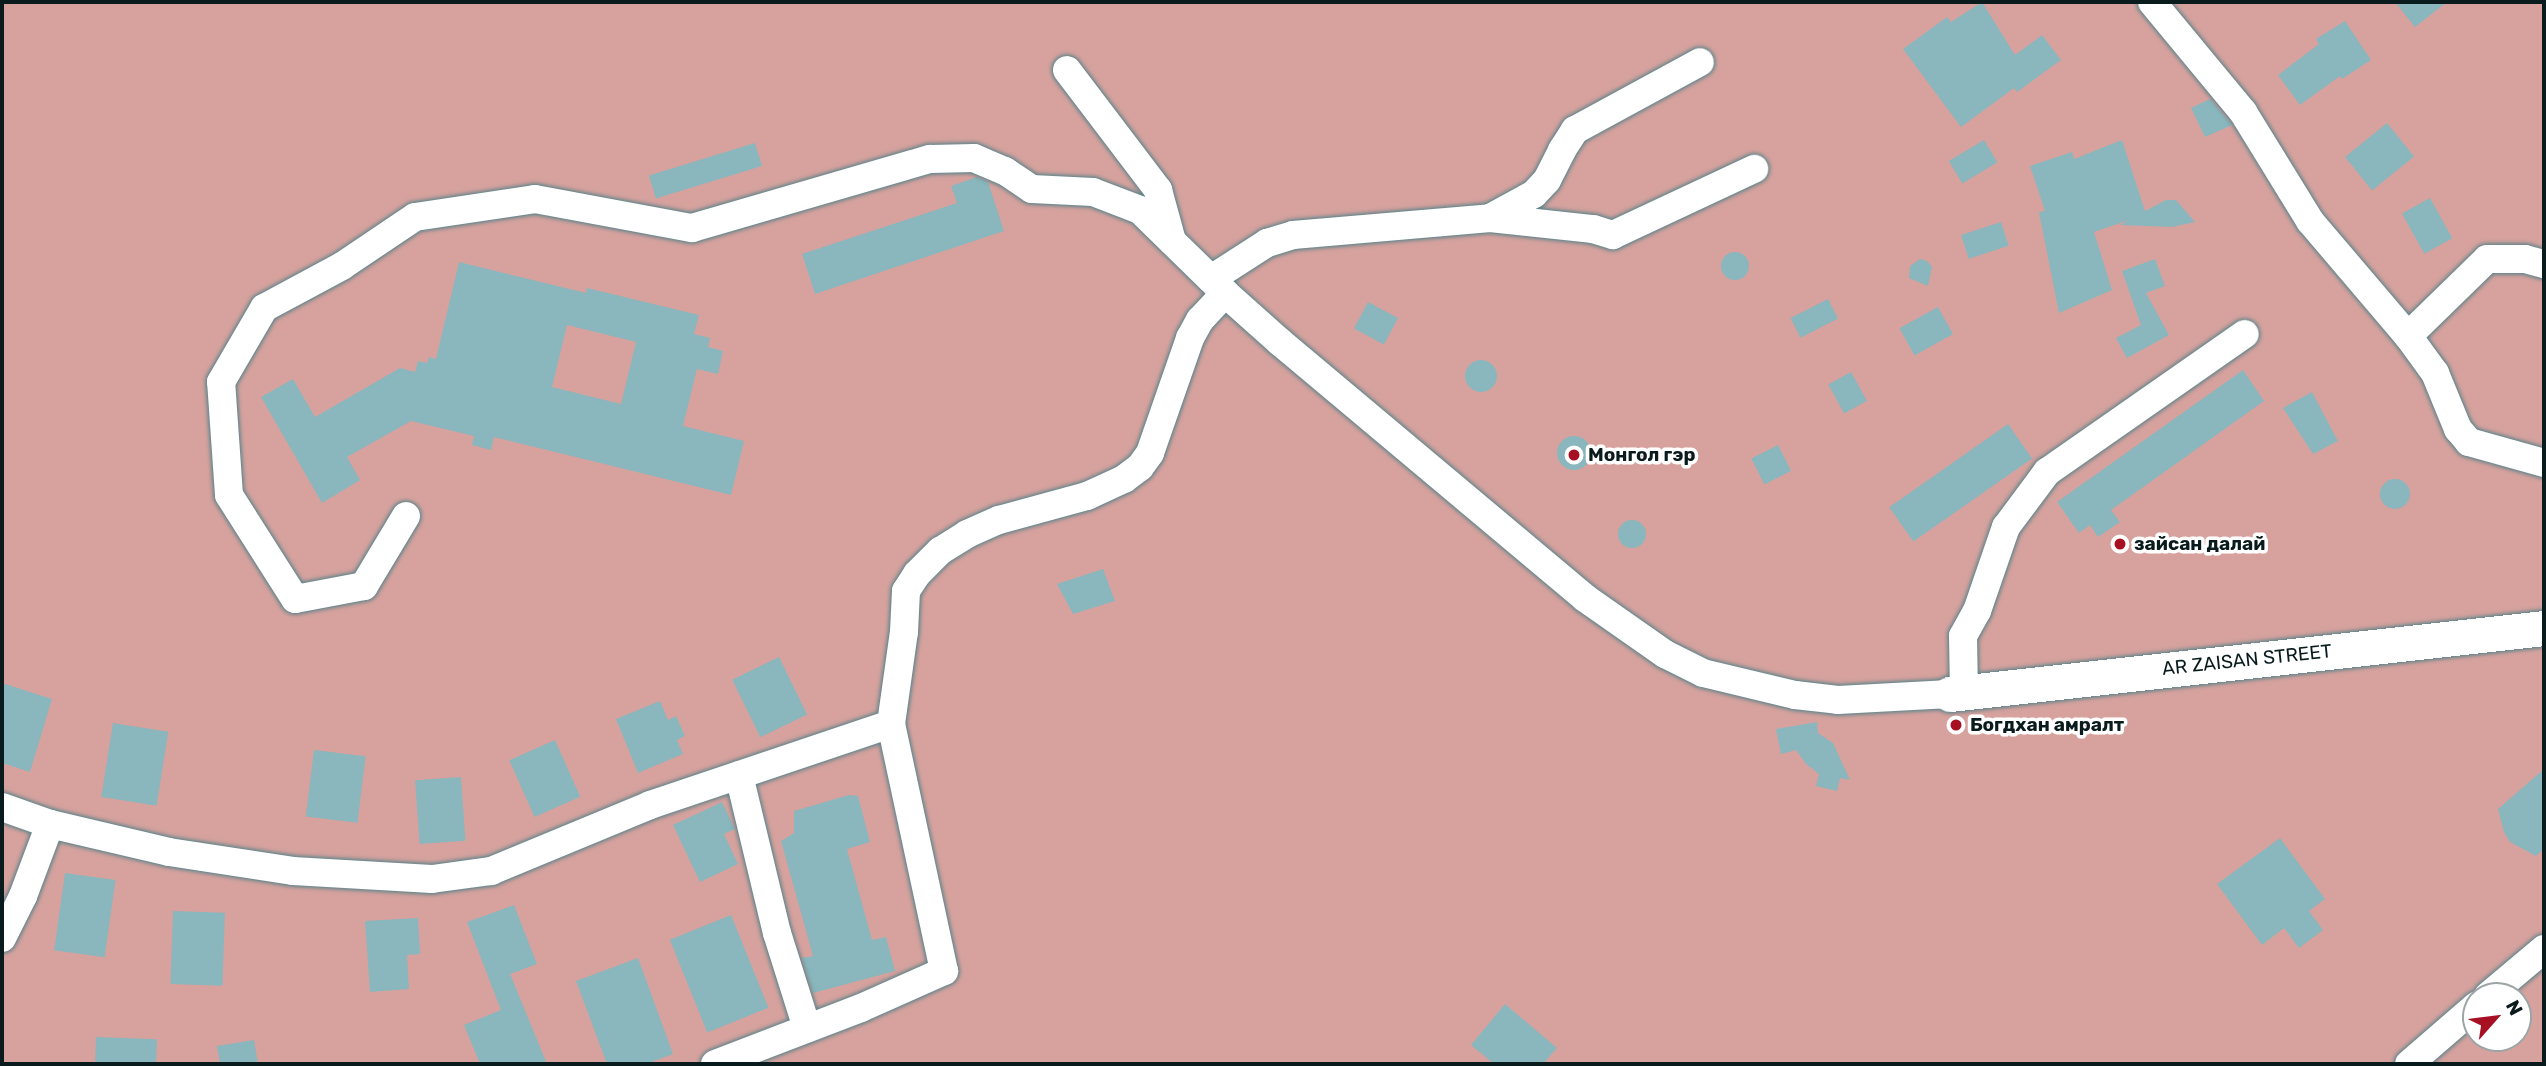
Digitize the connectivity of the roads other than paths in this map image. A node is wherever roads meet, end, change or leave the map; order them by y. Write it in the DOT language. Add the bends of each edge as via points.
graph roads {
  1 [pos="2152,2"];
  2 [pos="1700,62"];
  3 [pos="1068,70"];
  4 [pos="1754,169"];
  5 [pos="1490,218"];
  6 [pos="1172,242"];
  7 [pos="2544,264"];
  8 [pos="1218,286"];
  9 [pos="2245,334"];
  10 [pos="2408,336"];
  11 [pos="2544,463"];
  12 [pos="406,516"];
  13 [pos="2544,628"];
  14 [pos="1957,694"];
  15 [pos="891,724"];
  16 [pos="739,775"];
  17 [pos="2,807"];
  18 [pos="50,824"];
  19 [pos="2,938"];
  20 [pos="2544,949"];
  21 [pos="2505,982"];
  22 [pos="2462,1018"];
  23 [pos="807,1028"];
  24 [pos="715,1064"];
  25 [pos="2409,1064"];
  1 -- 10 [label="street" via="2243,112 2311,221"];
  2 -- 5 [label="street" via="1576,131 1548,180 1534,194"];
  3 -- 6 [label="street" via="1158,190"];
  4 -- 5 [label="street" via="1613,235"];
  5 -- 8 [label="street" via="1293,235 1267,243"];
  6 -- 8 [label="street"];
  6 -- 12 [label="street" via="1140,210 1094,192 1032,189 974,158 930,159 692,228 535,199 415,217 341,266 264,307 221,382 229,495 295,599 364,586"];
  7 -- 10 [label="street" via="2487,259"];
  8 -- 14 [label="street" via="1585,598 1665,654 1703,673 1796,695 1838,700"];
  8 -- 15 [label="street" via="1190,338 1150,453 1140,467 1087,496 999,520 967,534 940,551 917,574 906,591"];
  9 -- 14 [label="street" via="2048,472 2006,527 1977,611 1962,636"];
  10 -- 11 [label="street" via="2435,373 2458,429 2469,442"];
  13 -- 14 [label="street, AR ZAISAN STREET"];
  15 -- 16 [label="street"];
  15 -- 23 [label="street" via="944,971"];
  16 -- 18 [label="street" via="575,833 491,871 432,879 293,871 170,852"];
  16 -- 23 [label="street" via="777,933"];
  17 -- 18 [label="street"];
  18 -- 19 [label="street"];
  20 -- 21 [label="street"];
  22 -- 25 [label="street"];
  23 -- 24 [label="street"];
}
